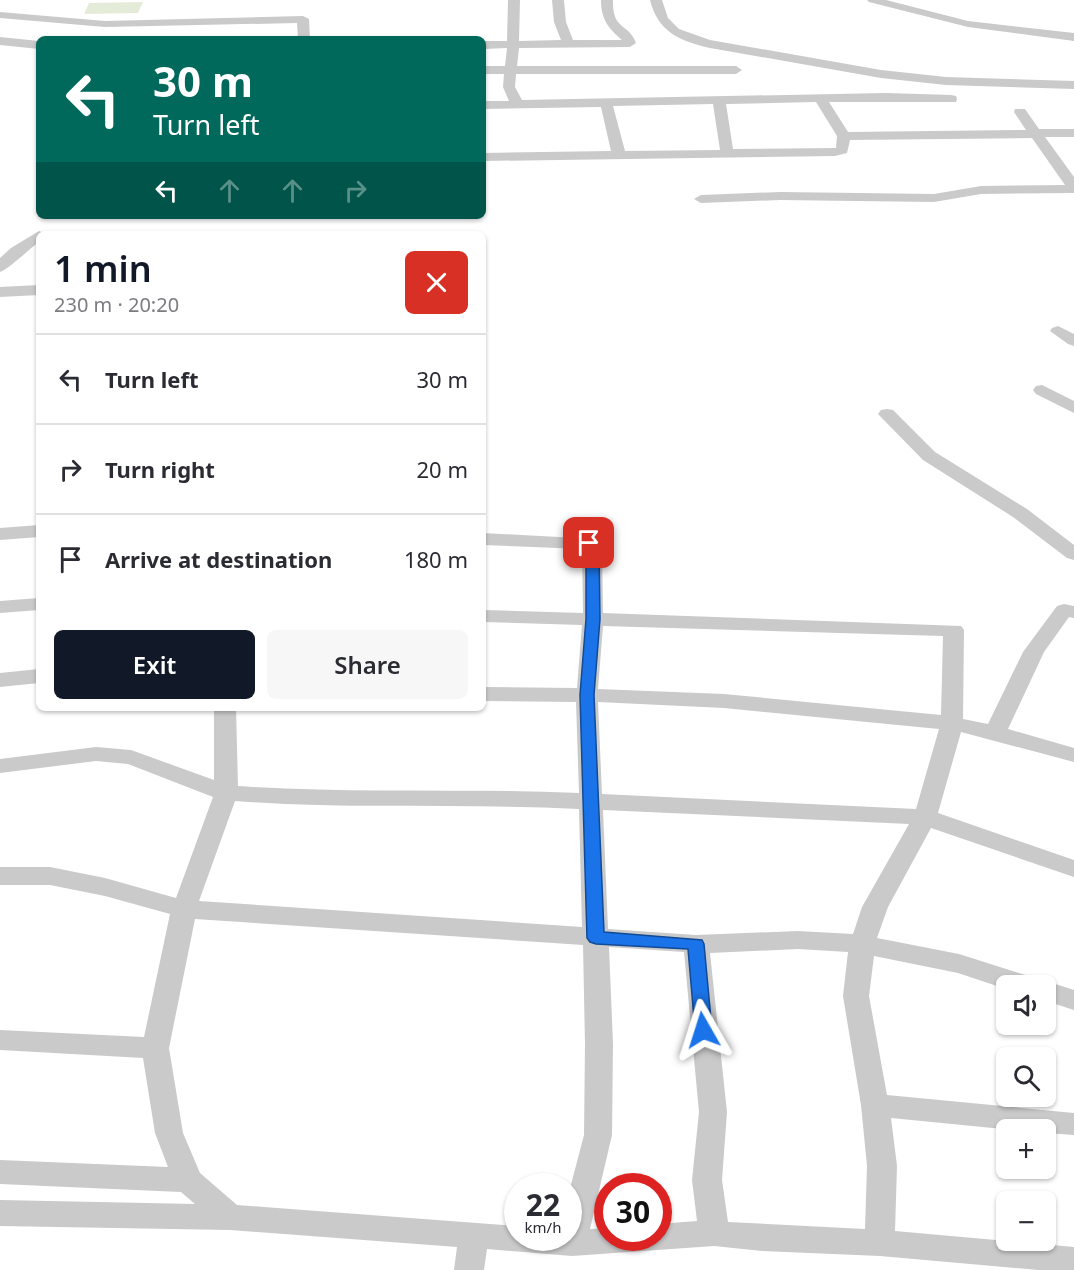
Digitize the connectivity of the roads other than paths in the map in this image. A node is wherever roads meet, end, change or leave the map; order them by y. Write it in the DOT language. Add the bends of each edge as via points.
graph roads {
  1 [pos="514,0"];
  2 [pos="558,0"];
  3 [pos="607,0"];
  4 [pos="656,0"];
  5 [pos="873,0"];
  6 [pos="0,15"];
  7 [pos="105,24"];
  8 [pos="99,36"];
  9 [pos="304,36"];
  10 [pos="1074,37"];
  11 [pos="0,41"];
  12 [pos="568,44"];
  13 [pos="36,45"];
  14 [pos="486,45"];
  15 [pos="513,45"];
  16 [pos="486,70"];
  17 [pos="511,70"];
  18 [pos="736,70"];
  19 [pos="1074,85"];
  20 [pos="820,98"];
  21 [pos="951,99"];
  22 [pos="719,100"];
  23 [pos="606,102"];
  24 [pos="518,104"];
  25 [pos="486,105"];
  26 [pos="1020,112"];
  27 [pos="1074,133"];
  28 [pos="1036,134"];
  29 [pos="844,136"];
  30 [pos="727,154"];
  31 [pos="619,155"];
  32 [pos="486,157"];
  33 [pos="1074,188"];
  34 [pos="701,199"];
  35 [pos="36,237"];
  36 [pos="0,267"];
  37 [pos="36,290"];
  38 [pos="0,291"];
  39 [pos="1058,331"];
  40 [pos="1074,341"];
  41 [pos="1042,390"];
  42 [pos="1074,408"];
  43 [pos="887,414"];
  44 [pos="36,531"];
  45 [pos="0,534"];
  46 [pos="486,538"];
  47 [pos="1074,554"];
  48 [pos="36,604"];
  49 [pos="0,607"];
  50 [pos="1071,609"];
  51 [pos="486,616"];
  52 [pos="593,619"];
  53 [pos="36,676"];
  54 [pos="0,680"];
  55 [pos="486,694"];
  56 [pos="587,695"];
  57 [pos="225,711"];
  58 [pos="952,723"];
  59 [pos="995,732"];
  60 [pos="1074,755"];
  61 [pos="0,766"];
  62 [pos="226,793"];
  63 [pos="590,801"];
  64 [pos="925,817"];
  65 [pos="1074,869"];
  66 [pos="0,876"];
  67 [pos="184,909"];
  68 [pos="596,938"];
  69 [pos="696,944"];
  70 [pos="862,944"];
  71 [pos="996,976"];
  72 [pos="1056,994"];
  73 [pos="1074,1000"];
  74 [pos="0,1040"];
  75 [pos="155,1048"];
  76 [pos="875,1105"];
  77 [pos="1074,1124"];
  78 [pos="0,1172"];
  79 [pos="188,1180"];
  80 [pos="582,1202"];
  81 [pos="0,1213"];
  82 [pos="230,1217"];
  83 [pos="714,1233"];
  84 [pos="474,1236"];
  85 [pos="672,1236"];
  86 [pos="504,1238"];
  87 [pos="880,1243"];
  88 [pos="1074,1260"];
  89 [pos="469,1270"];
  1 -- 15 [label="street"];
  2 -- 12 [label="street"];
  3 -- 12 [label="street" via="606,14 630,43"];
  4 -- 19 [label="street" via="659,15 672,30 710,44 881,74 946,81"];
  5 -- 10 [label="street" via="968,24"];
  6 -- 7 [label="street"];
  7 -- 8 [label="street"];
  7 -- 9 [label="street" via="303,20"];
  11 -- 13 [label="street"];
  12 -- 15 [label="street"];
  14 -- 15 [label="street"];
  15 -- 17 [label="street"];
  16 -- 17 [label="street"];
  17 -- 18 [label="street"];
  17 -- 24 [label="street" via="509,87"];
  20 -- 21 [label="street"];
  20 -- 22 [label="street"];
  20 -- 29 [label="street"];
  22 -- 23 [label="street"];
  22 -- 30 [label="street"];
  23 -- 24 [label="street"];
  23 -- 31 [label="street"];
  24 -- 25 [label="street"];
  26 -- 28 [label="street"];
  27 -- 28 [label="street"];
  28 -- 29 [label="street"];
  28 -- 33 [label="street"];
  29 -- 30 [label="street" via="842,150 835,152"];
  30 -- 31 [label="street"];
  31 -- 32 [label="street"];
  33 -- 34 [label="street" via="981,190 934,198"];
  35 -- 36 [label="street"];
  37 -- 38 [label="street"];
  39 -- 40 [label="street"];
  41 -- 42 [label="street"];
  43 -- 47 [label="street" via="929,456 1020,513"];
  44 -- 45 [label="street"];
  46 -- 52 [label="street" via="589,543"];
  48 -- 49 [label="street"];
  50 -- 59 [label="street" via="1034,652"];
  51 -- 52 [label="street"];
  52 -- 56 [label="street"];
  52 -- 58 [label="street" via="953,629"];
  53 -- 54 [label="street"];
  55 -- 56 [label="street"];
  56 -- 58 [label="street" via="724,701"];
  56 -- 63 [label="street"];
  57 -- 62 [label="street"];
  58 -- 59 [label="street"];
  58 -- 64 [label="street"];
  59 -- 60 [label="street"];
  61 -- 62 [label="street" via="96,754 131,758"];
  62 -- 63 [label="street"];
  62 -- 67 [label="street"];
  63 -- 64 [label="street"];
  63 -- 68 [label="street"];
  64 -- 65 [label="street"];
  64 -- 70 [label="street" via="875,907"];
  66 -- 67 [label="street" via="50,876"];
  67 -- 68 [label="street"];
  67 -- 75 [label="street"];
  68 -- 69 [label="street"];
  68 -- 80 [label="street" via="598,1136"];
  69 -- 70 [label="street" via="798,940"];
  69 -- 83 [label="street" via="713,1112 707,1180"];
  70 -- 71 [label="street"];
  70 -- 76 [label="street" via="856,996"];
  72 -- 73 [label="street"];
  74 -- 75 [label="street"];
  75 -- 79 [label="street" via="169,1133"];
  76 -- 77 [label="street"];
  76 -- 87 [label="street" via="882,1166"];
  78 -- 79 [label="street"];
  79 -- 82 [label="street"];
  81 -- 82 [label="street"];
  82 -- 84 [label="street"];
  83 -- 85 [label="street"];
  83 -- 87 [label="street"];
  84 -- 86 [label="street"];
  84 -- 89 [label="street"];
  87 -- 88 [label="street"];
}
